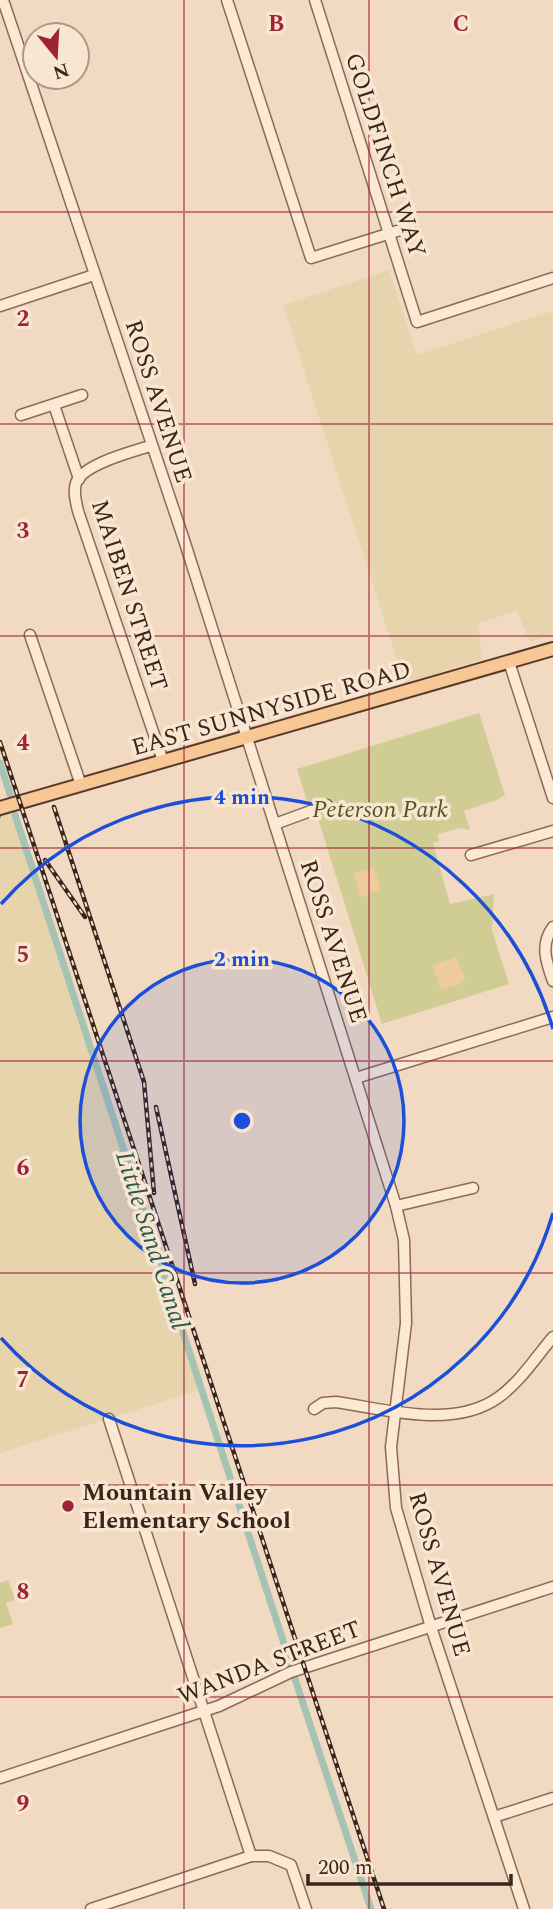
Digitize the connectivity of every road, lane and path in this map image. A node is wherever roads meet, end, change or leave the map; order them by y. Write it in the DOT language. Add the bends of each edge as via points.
graph roads {
  1 [pos="4,0"];
  2 [pos="227,0"];
  3 [pos="315,0"];
  4 [pos="410,226"];
  5 [pos="389,233"];
  6 [pos="94,275"];
  7 [pos="553,278"];
  8 [pos="0,306"];
  9 [pos="82,395"];
  10 [pos="54,405"];
  11 [pos="21,415"];
  12 [pos="150,446"];
  13 [pos="79,478"];
  14 [pos="30,635"];
  15 [pos="553,649"];
  16 [pos="509,662"];
  17 [pos="245,738"];
  18 [pos="163,761"];
  19 [pos="80,785"];
  20 [pos="553,798"];
  21 [pos="327,806"];
  22 [pos="0,808"];
  23 [pos="275,824"];
  24 [pos="553,831"];
  25 [pos="471,855"];
  26 [pos="553,927"];
  27 [pos="553,981"];
  28 [pos="553,1017"];
  29 [pos="356,1078"];
  30 [pos="473,1188"];
  31 [pos="396,1206"];
  32 [pos="553,1337"];
  33 [pos="314,1409"];
  34 [pos="393,1411"];
  35 [pos="109,1419"];
  36 [pos="553,1587"];
  37 [pos="431,1627"];
  38 [pos="203,1710"];
  39 [pos="0,1778"];
  40 [pos="553,1798"];
  41 [pos="494,1817"];
  42 [pos="251,1856"];
  43 [pos="91,1909"];
  44 [pos="306,1909"];
  45 [pos="524,1909"];
  1 -- 6 [label="street, ROSS AVENUE"];
  2 -- 5 [label="street" via="311,258"];
  3 -- 5 [label="street, GOLDFINCH WAY"];
  4 -- 5 [label="street"];
  5 -- 7 [label="street, GOLDFINCH WAY" via="417,322"];
  6 -- 8 [label="street"];
  6 -- 12 [label="street, ROSS AVENUE"];
  9 -- 10 [label="street"];
  10 -- 11 [label="street"];
  10 -- 13 [label="street"];
  12 -- 13 [label="street, MAIBEN STREET" via="91,468"];
  12 -- 17 [label="street, ROSS AVENUE" via="185,542"];
  13 -- 18 [label="street, MAIBEN STREET" via="75,490 78,511"];
  14 -- 19 [label="street"];
  15 -- 16 [label="main road, EAST SUNNYSIDE ROAD"];
  16 -- 17 [label="main road, EAST SUNNYSIDE ROAD"];
  16 -- 20 [label="street"];
  17 -- 18 [label="main road, EAST SUNNYSIDE ROAD"];
  17 -- 23 [label="street, ROSS AVENUE"];
  18 -- 19 [label="main road, EAST SUNNYSIDE ROAD"];
  19 -- 22 [label="main road, EAST SUNNYSIDE ROAD"];
  21 -- 23 [label="street"];
  23 -- 29 [label="street, ROSS AVENUE"];
  24 -- 25 [label="street"];
  26 -- 27 [label="street" via="544,952"];
  28 -- 29 [label="street"];
  29 -- 31 [label="street, ROSS AVENUE"];
  30 -- 31 [label="street"];
  31 -- 34 [label="street, ROSS AVENUE" via="405,1252 406,1323"];
  32 -- 34 [label="street" via="510,1388 486,1404 449,1414"];
  33 -- 34 [label="street" via="336,1402"];
  34 -- 37 [label="street, ROSS AVENUE" via="396,1508"];
  35 -- 38 [label="street"];
  36 -- 37 [label="street, WANDA STREET"];
  37 -- 38 [label="street, WANDA STREET" via="290,1672"];
  37 -- 41 [label="street, ROSS AVENUE"];
  38 -- 39 [label="street, WANDA STREET"];
  38 -- 42 [label="street"];
  40 -- 41 [label="street"];
  41 -- 45 [label="street, ROSS AVENUE"];
  42 -- 43 [label="street"];
  42 -- 44 [label="street" via="286,1861"];
}
